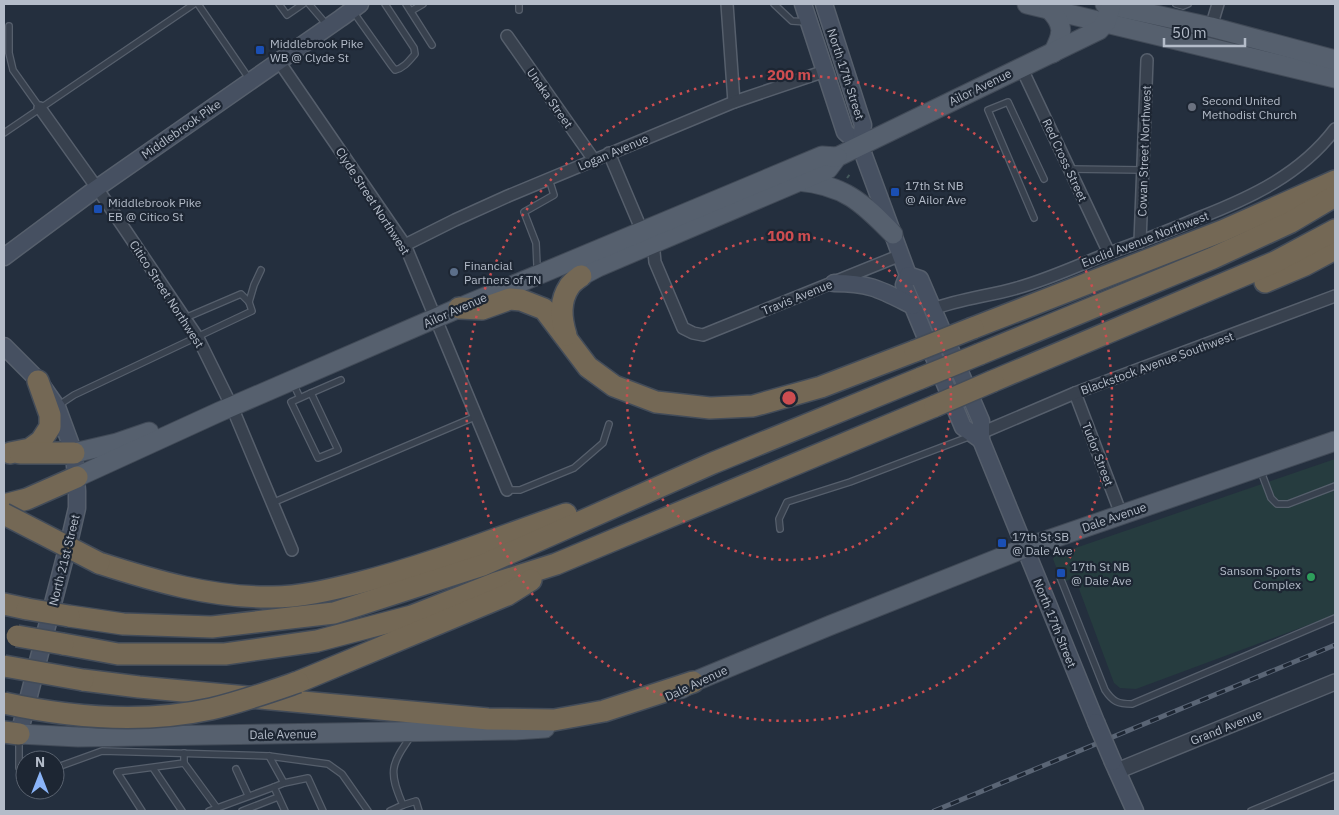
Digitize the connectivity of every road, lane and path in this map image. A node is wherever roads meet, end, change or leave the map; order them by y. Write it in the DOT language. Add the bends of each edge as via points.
graph roads {
  1 [pos="194,4"];
  2 [pos="198,4"];
  3 [pos="279,4"];
  4 [pos="303,4"];
  5 [pos="309,4"];
  6 [pos="385,4"];
  7 [pos="406,4"];
  8 [pos="423,4"];
  9 [pos="727,4"];
  10 [pos="774,4"];
  11 [pos="803,4"];
  12 [pos="824,4"];
  13 [pos="1027,4"];
  14 [pos="1176,4"];
  15 [pos="1188,4"];
  16 [pos="1218,4"];
  17 [pos="1107,8"];
  18 [pos="1049,9"];
  19 [pos="411,11"];
  20 [pos="346,12"];
  21 [pos="809,22"];
  22 [pos="9,26"];
  23 [pos="1211,27"];
  24 [pos="507,36"];
  25 [pos="432,44"];
  26 [pos="1053,53"];
  27 [pos="278,60"];
  28 [pos="1147,60"];
  29 [pos="1335,60"];
  30 [pos="1021,67"];
  31 [pos="825,71"];
  32 [pos="1335,78"];
  33 [pos="250,80"];
  34 [pos="734,102"];
  35 [pos="40,108"];
  36 [pos="1335,129"];
  37 [pos="4,133"];
  38 [pos="860,145"];
  39 [pos="609,153"];
  40 [pos="837,157"];
  41 [pos="594,160"];
  42 [pos="1069,169"];
  43 [pos="1142,170"];
  44 [pos="550,179"];
  45 [pos="1044,179"];
  46 [pos="797,181"];
  47 [pos="1335,181"];
  48 [pos="97,188"];
  49 [pos="1335,196"];
  50 [pos="1034,218"];
  51 [pos="1335,230"];
  52 [pos="893,234"];
  53 [pos="1335,236"];
  54 [pos="648,237"];
  55 [pos="1140,242"];
  56 [pos="405,245"];
  57 [pos="1335,249"];
  58 [pos="1293,253"];
  59 [pos="1108,254"];
  60 [pos="901,256"];
  61 [pos="4,257"];
  62 [pos="261,270"];
  63 [pos="541,273"];
  64 [pos="908,275"];
  65 [pos="581,276"];
  66 [pos="834,282"];
  67 [pos="1335,296"];
  68 [pos="249,302"];
  69 [pos="912,306"];
  70 [pos="459,308"];
  71 [pos="933,309"];
  72 [pos="185,318"];
  73 [pos="436,319"];
  74 [pos="198,338"];
  75 [pos="567,340"];
  76 [pos="4,346"];
  77 [pos="1071,348"];
  78 [pos="328,376"];
  79 [pos="341,380"];
  80 [pos="38,381"];
  81 [pos="296,389"];
  82 [pos="311,393"];
  83 [pos="1075,393"];
  84 [pos="57,407"];
  85 [pos="226,409"];
  86 [pos="476,416"];
  87 [pos="609,424"];
  88 [pos="978,436"];
  89 [pos="1335,441"];
  90 [pos="7,453"];
  91 [pos="74,454"];
  92 [pos="713,463"];
  93 [pos="1260,467"];
  94 [pos="77,477"];
  95 [pos="1335,486"];
  96 [pos="508,490"];
  97 [pos="272,503"];
  98 [pos="4,505"];
  99 [pos="4,514"];
  100 [pos="1121,514"];
  101 [pos="780,529"];
  102 [pos="1024,548"];
  103 [pos="292,550"];
  104 [pos="556,564"];
  105 [pos="1060,577"];
  106 [pos="4,604"];
  107 [pos="1335,618"];
  108 [pos="11,635"];
  109 [pos="4,666"];
  110 [pos="693,682"];
  111 [pos="1335,682"];
  112 [pos="4,703"];
  113 [pos="413,732"];
  114 [pos="11,733"];
  115 [pos="15,750"];
  116 [pos="184,753"];
  117 [pos="269,756"];
  118 [pos="184,763"];
  119 [pos="65,764"];
  120 [pos="1115,766"];
  121 [pos="152,768"];
  122 [pos="236,769"];
  123 [pos="1335,776"];
  124 [pos="284,783"];
  125 [pos="274,787"];
  126 [pos="248,795"];
  127 [pos="278,797"];
  128 [pos="403,805"];
  129 [pos="217,808"];
  130 [pos="142,811"];
  131 [pos="182,811"];
  132 [pos="209,811"];
  133 [pos="242,811"];
  134 [pos="285,811"];
  135 [pos="323,811"];
  136 [pos="368,811"];
  137 [pos="390,811"];
  138 [pos="419,811"];
  139 [pos="1135,811"];
  140 [pos="1251,811"];
  1 -- 35 [label="lane"];
  2 -- 33 [label="lane"];
  3 -- 4 [label="lane" via="287,15"];
  5 -- 20 [label="lane"];
  6 -- 20 [label="lane" via="415,54 408,63 395,70"];
  7 -- 19 [label="lane"];
  8 -- 19 [label="lane"];
  9 -- 34 [label="street"];
  10 -- 21 [label="lane" via="792,21"];
  11 -- 21 [label="main road, North 17th Street"];
  12 -- 38 [label="main road, North 17th Street" via="862,125"];
  13 -- 18 [label="main road"];
  14 -- 15 [label="lane"];
  16 -- 23 [label="street"];
  17 -- 18 [label="main road"];
  17 -- 23 [label="main road" via="1158,13"];
  17 -- 26 [label="main road, Ailor Avenue" via="1100,30"];
  17 -- 32 [label="main road"];
  18 -- 26 [label="main road" via="1061,27 1061,38"];
  19 -- 25 [label="lane"];
  20 -- 27 [label="main road, Middlebrook Pike"];
  21 -- 31 [label="main road, North 17th Street"];
  22 -- 35 [label="lane" via="9,54 13,70"];
  23 -- 29 [label="main road"];
  24 -- 41 [label="street, Unaka Street"];
  26 -- 30 [label="main road, Ailor Avenue"];
  27 -- 33 [label="main road, Middlebrook Pike"];
  27 -- 56 [label="street, Clyde Street Northwest"];
  28 -- 43 [label="street, Cowan Street Northwest"];
  30 -- 38 [label="main road, Ailor Avenue"];
  30 -- 42 [label="street, Red Cross Street"];
  31 -- 34 [label="street, Logan Avenue"];
  31 -- 38 [label="main road, North 17th Street" via="845,132"];
  33 -- 48 [label="main road, Middlebrook Pike"];
  34 -- 39 [label="street, Logan Avenue"];
  35 -- 37 [label="lane"];
  35 -- 48 [label="street, Citico Street Northwest"];
  36 -- 55 [label="street, Euclid Avenue Northwest" via="1314,154 1276,183 1235,204"];
  38 -- 40 [label="main road, Ailor Avenue"];
  38 -- 52 [label="main road, North 17th Street"];
  39 -- 41 [label="street, Logan Avenue"];
  39 -- 54 [label="street"];
  40 -- 46 [label="main road, Ailor Avenue" via="828,169"];
  40 -- 54 [label="main road, Ailor Avenue" via="822,156"];
  41 -- 44 [label="street, Logan Avenue"];
  42 -- 43 [label="lane"];
  42 -- 59 [label="street, Red Cross Street"];
  43 -- 55 [label="street, Cowan Street Northwest"];
  44 -- 56 [label="street, Logan Avenue"];
  44 -- 63 [label="lane" via="554,195 524,212 536,243 537,265"];
  45 -- 50 [label="lane" via="1008,102 988,110"];
  46 -- 52 [label="main road" via="818,183 846,192 869,209"];
  46 -- 54 [label="main road, Ailor Avenue"];
  47 -- 75 [label="highway, bridge" via="1222,231 915,351 821,387 753,406 710,408 656,402 614,386 588,367"];
  48 -- 61 [label="main road, Middlebrook Pike"];
  48 -- 72 [label="street, Citico Street Northwest"];
  49 -- 92 [label="highway, bridge" via="1291,222 1213,258"];
  51 -- 58 [label="highway"];
  52 -- 60 [label="main road, North 17th Street"];
  53 -- 58 [label="highway"];
  54 -- 63 [label="main road, Ailor Avenue"];
  54 -- 65 [label="main road, Ailor Avenue"];
  54 -- 66 [label="street, Travis Avenue" via="683,328 693,334 717,330"];
  55 -- 59 [label="street, Euclid Avenue Northwest"];
  56 -- 73 [label="street, Clyde Street Northwest"];
  57 -- 77 [label="highway" via="1240,292"];
  58 -- 77 [label="highway"];
  59 -- 71 [label="street, Euclid Avenue Northwest" via="1032,284"];
  60 -- 64 [label="main road, North 17th Street"];
  60 -- 66 [label="street, Travis Avenue"];
  62 -- 68 [label="lane"];
  63 -- 70 [label="main road, Ailor Avenue"];
  64 -- 69 [label="main road, North 17th Street" via="904,285"];
  64 -- 71 [label="main road, North 17th Street" via="920,279"];
  65 -- 75 [label="highway" via="569,286 562,305 561,319"];
  66 -- 69 [label="main road" via="870,285"];
  67 -- 83 [label="street, Blackstock Avenue Southwest"];
  68 -- 72 [label="lane" via="242,294"];
  68 -- 74 [label="lane" via="252,311"];
  69 -- 88 [label="main road, North 17th Street" via="963,427"];
  70 -- 73 [label="main road, Ailor Avenue"];
  70 -- 75 [label="highway" via="482,308 510,299 521,300 544,309"];
  71 -- 88 [label="main road, North 17th Street" via="981,421"];
  72 -- 74 [label="street, Citico Street Northwest"];
  73 -- 78 [label="main road, Ailor Avenue"];
  73 -- 86 [label="street, Clyde Street Northwest"];
  74 -- 84 [label="lane" via="74,395"];
  74 -- 85 [label="street, Citico Street Northwest"];
  76 -- 80 [label="main road, North 21st Street"];
  77 -- 104 [label="highway, bridge"];
  78 -- 79 [label="lane"];
  78 -- 81 [label="main road, Ailor Avenue"];
  78 -- 82 [label="lane"];
  80 -- 84 [label="main road, North 21st Street"];
  80 -- 90 [label="highway" via="50,415 50,427 41,441 30,449"];
  81 -- 82 [label="lane"];
  81 -- 82 [label="lane" via="291,402 318,458 338,450"];
  81 -- 85 [label="main road, Ailor Avenue"];
  83 -- 88 [label="street, Blackstock Avenue Southwest"];
  83 -- 100 [label="street, Tudor Street"];
  84 -- 91 [label="main road, North 21st Street"];
  85 -- 91 [label="main road" via="193,416 117,443"];
  85 -- 94 [label="main road, Ailor Avenue"];
  85 -- 97 [label="street, Citico Street Northwest"];
  86 -- 96 [label="street, Clyde Street Northwest"];
  86 -- 97 [label="lane"];
  87 -- 96 [label="lane" via="603,442 574,468 520,490"];
  88 -- 101 [label="lane, Blackstock Avenue Southwest" via="787,502 779,519"];
  88 -- 102 [label="main road, North 17th Street"];
  89 -- 93 [label="main road, Dale Avenue"];
  90 -- 91 [label="highway"];
  91 -- 94 [label="main road, North 21st Street"];
  92 -- 99 [label="highway, bridge" via="397,573 322,592 272,598 210,593 157,582 99,562"];
  92 -- 106 [label="highway, bridge" via="483,565 334,613 212,627 123,624"];
  93 -- 95 [label="lane" via="1271,498 1277,504 1288,504"];
  93 -- 100 [label="main road, Dale Avenue"];
  94 -- 98 [label="highway" via="27,499"];
  94 -- 114 [label="main road, North 21st Street" via="77,508 71,534"];
  97 -- 103 [label="street, Citico Street Northwest"];
  100 -- 102 [label="main road, Dale Avenue"];
  102 -- 110 [label="main road, Dale Avenue"];
  102 -- 120 [label="main road, North 17th Street, bridge"];
  104 -- 108 [label="highway, bridge" via="496,583 412,616 317,641 225,654 118,654"];
  104 -- 112 [label="highway, bridge" via="507,595 298,682 210,709 132,719 62,714"];
  105 -- 107 [label="lane" via="1105,690 1119,704 1132,704"];
  109 -- 110 [label="highway, bridge" via="148,688 488,719 554,720 604,710"];
  110 -- 113 [label="main road, Dale Avenue" via="664,699 622,713 556,728"];
  111 -- 120 [label="street, Grand Avenue"];
  113 -- 114 [label="main road, Dale Avenue" via="88,737"];
  113 -- 128 [label="lane" via="392,769"];
  114 -- 115 [label="lane"];
  116 -- 117 [label="lane"];
  116 -- 118 [label="lane"];
  116 -- 119 [label="lane" via="102,751"];
  117 -- 124 [label="lane"];
  117 -- 136 [label="lane" via="328,764 342,774"];
  118 -- 121 [label="lane"];
  118 -- 129 [label="lane"];
  120 -- 139 [label="main road, North 17th Street"];
  121 -- 130 [label="lane" via="117,772"];
  121 -- 131 [label="lane"];
  122 -- 126 [label="lane"];
  123 -- 140 [label="lane"];
  124 -- 125 [label="lane"];
  124 -- 135 [label="lane" via="308,778"];
  125 -- 126 [label="lane"];
  125 -- 127 [label="lane"];
  126 -- 129 [label="lane"];
  127 -- 133 [label="lane"];
  127 -- 134 [label="lane"];
  128 -- 137 [label="lane"];
  128 -- 138 [label="lane" via="416,801"];
  129 -- 132 [label="lane"];
}
